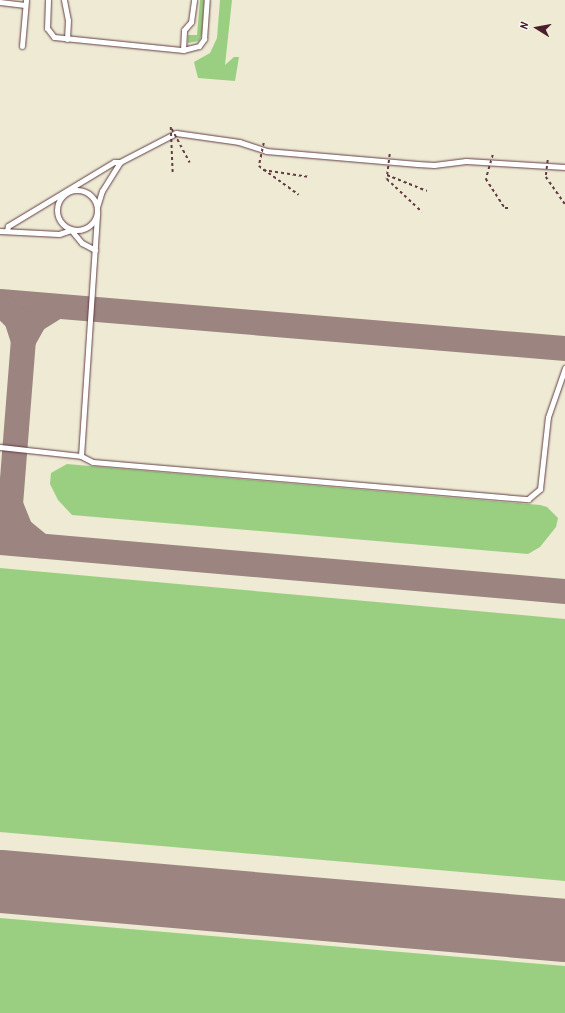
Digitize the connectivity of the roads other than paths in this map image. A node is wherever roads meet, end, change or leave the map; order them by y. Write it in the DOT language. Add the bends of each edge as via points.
graph roads {
  1 [pos="48,0"];
  2 [pos="64,0"];
  3 [pos="194,0"];
  4 [pos="207,0"];
  5 [pos="0,2"];
  6 [pos="26,2"];
  7 [pos="67,39"];
  8 [pos="22,46"];
  9 [pos="183,50"];
  10 [pos="120,162"];
  11 [pos="565,167"];
  12 [pos="66,193"];
  13 [pos="98,207"];
  14 [pos="97,213"];
  15 [pos="7,230"];
  16 [pos="72,230"];
  17 [pos="0,231"];
  18 [pos="95,250"];
  19 [pos="565,368"];
  20 [pos="0,447"];
  21 [pos="81,456"];
  1 -- 7 [label="lane" via="49,33 54,37"];
  2 -- 7 [label="lane" via="68,20"];
  3 -- 9 [label="lane" via="191,22 184,30"];
  4 -- 9 [label="lane" via="204,39 198,46"];
  5 -- 6 [label="lane"];
  6 -- 8 [label="lane"];
  7 -- 9 [label="lane"];
  10 -- 11 [label="lane" via="176,133 239,142 266,151 434,165 466,161"];
  10 -- 12 [label="lane" via="114,162"];
  10 -- 13 [label="lane" via="102,191"];
  12 -- 13 [label="lane" via="72,190 85,191 95,200"];
  12 -- 15 [label="lane" via="8,226"];
  12 -- 16 [label="lane" via="58,202 58,216 60,222"];
  13 -- 14 [label="lane"];
  14 -- 16 [label="lane" via="91,225 85,229"];
  14 -- 18 [label="lane"];
  15 -- 16 [label="lane" via="53,234"];
  15 -- 17 [label="lane"];
  16 -- 18 [label="lane" via="82,243"];
  18 -- 21 [label="lane"];
  19 -- 21 [label="lane" via="548,417 540,489 528,499 93,462"];
  20 -- 21 [label="lane"];
}
